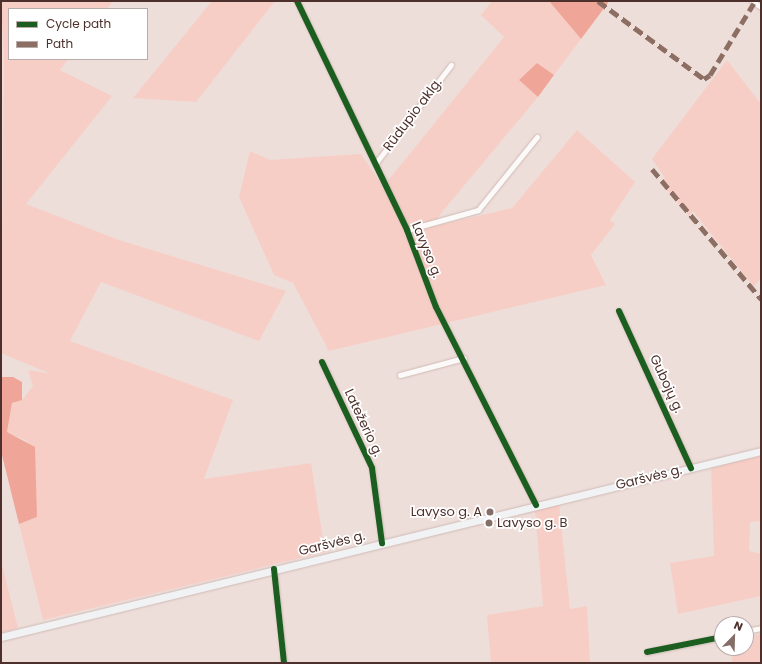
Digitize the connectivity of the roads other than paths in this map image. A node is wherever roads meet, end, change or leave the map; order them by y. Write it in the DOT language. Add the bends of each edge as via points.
graph roads {
  1 [pos="297,1"];
  2 [pos="752,1"];
  3 [pos="761,8"];
  4 [pos="451,66"];
  5 [pos="537,137"];
  6 [pos="375,164"];
  7 [pos="407,230"];
  8 [pos="619,311"];
  9 [pos="464,358"];
  10 [pos="322,362"];
  11 [pos="400,374"];
  12 [pos="761,451"];
  13 [pos="691,468"];
  14 [pos="536,505"];
  15 [pos="382,543"];
  16 [pos="274,569"];
  17 [pos="1,637"];
  18 [pos="714,639"];
  19 [pos="647,652"];
  20 [pos="284,663"];
  1 -- 6 [label="street, Lavyso g."];
  2 -- 3 [label="street"];
  4 -- 6 [label="street, Rūdupio aklg."];
  5 -- 7 [label="street" via="478,210"];
  6 -- 7 [label="street, Lavyso g."];
  7 -- 9 [label="street, Lavyso g." via="436,307"];
  8 -- 13 [label="street, Gubojų g."];
  9 -- 11 [label="street"];
  9 -- 14 [label="street, Lavyso g."];
  10 -- 15 [label="street, Latežerio g." via="372,468"];
  12 -- 13 [label="main road, Garšvės g."];
  13 -- 14 [label="main road, Garšvės g."];
  14 -- 15 [label="main road, Garšvės g."];
  15 -- 16 [label="main road, Garšvės g."];
  16 -- 17 [label="main road, Garšvės g."];
  16 -- 20 [label="street"];
  18 -- 19 [label="street"];
}
